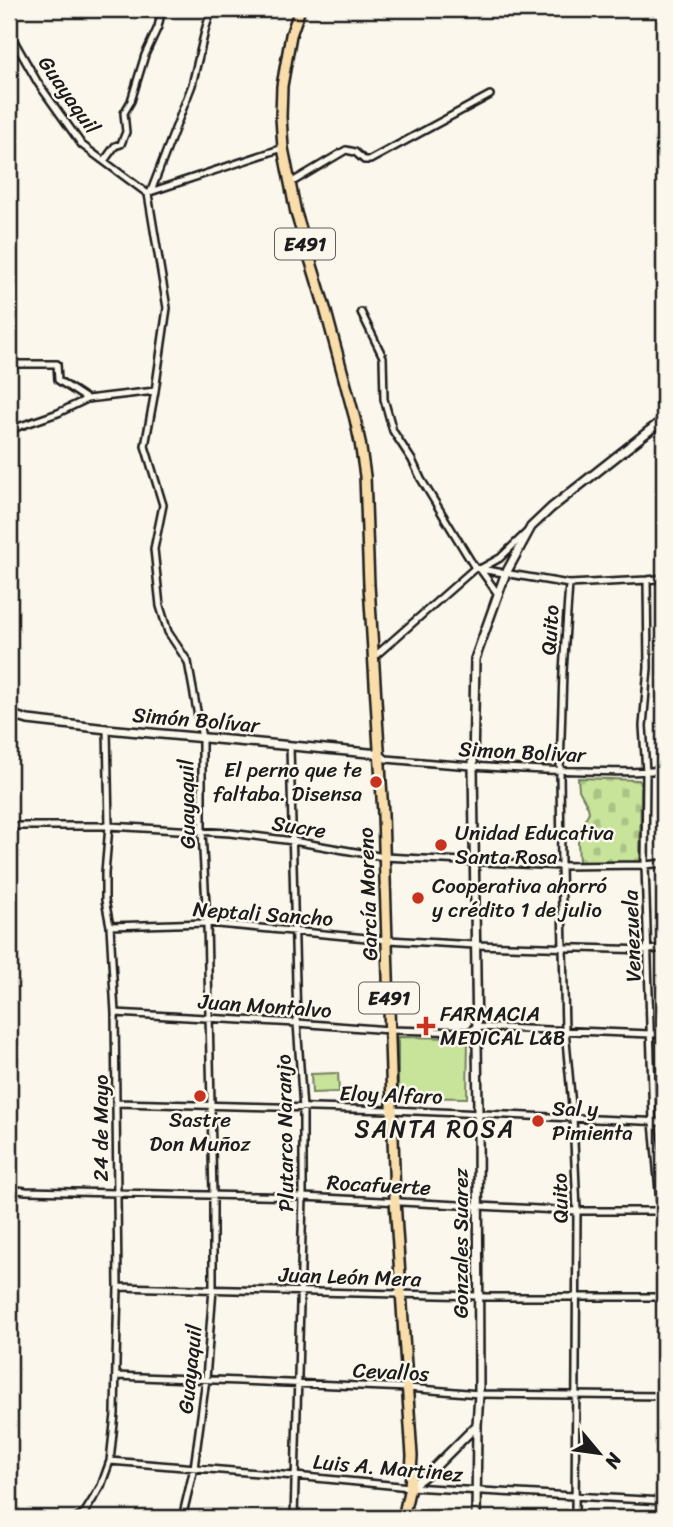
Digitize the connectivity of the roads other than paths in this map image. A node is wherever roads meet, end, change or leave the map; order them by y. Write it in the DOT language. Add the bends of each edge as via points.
graph roads {
  1 [pos="162,9"];
  2 [pos="212,9"];
  3 [pos="300,9"];
  4 [pos="9,32"];
  5 [pos="490,95"];
  6 [pos="283,148"];
  7 [pos="104,161"];
  8 [pos="289,184"];
  9 [pos="149,193"];
  10 [pos="361,312"];
  11 [pos="9,363"];
  12 [pos="155,391"];
  13 [pos="88,399"];
  14 [pos="664,419"];
  15 [pos="9,430"];
  16 [pos="531,527"];
  17 [pos="478,569"];
  18 [pos="505,575"];
  19 [pos="664,578"];
  20 [pos="647,580"];
  21 [pos="569,584"];
  22 [pos="498,594"];
  23 [pos="374,657"];
  24 [pos="9,714"];
  25 [pos="107,729"];
  26 [pos="202,738"];
  27 [pos="290,746"];
  28 [pos="380,754"];
  29 [pos="473,767"];
  30 [pos="561,771"];
  31 [pos="664,771"];
  32 [pos="646,772"];
  33 [pos="10,826"];
  34 [pos="109,826"];
  35 [pos="202,832"];
  36 [pos="292,841"];
  37 [pos="9,842"];
  38 [pos="384,857"];
  39 [pos="474,862"];
  40 [pos="664,863"];
  41 [pos="645,865"];
  42 [pos="561,866"];
  43 [pos="207,923"];
  44 [pos="110,926"];
  45 [pos="295,932"];
  46 [pos="388,940"];
  47 [pos="475,945"];
  48 [pos="564,948"];
  49 [pos="664,948"];
  50 [pos="649,950"];
  51 [pos="115,1013"];
  52 [pos="209,1018"];
  53 [pos="297,1023"];
  54 [pos="477,1027"];
  55 [pos="389,1030"];
  56 [pos="565,1030"];
  57 [pos="651,1034"];
  58 [pos="664,1034"];
  59 [pos="117,1103"];
  60 [pos="211,1106"];
  61 [pos="303,1109"];
  62 [pos="391,1110"];
  63 [pos="478,1114"];
  64 [pos="573,1117"];
  65 [pos="653,1122"];
  66 [pos="664,1122"];
  67 [pos="9,1189"];
  68 [pos="117,1193"];
  69 [pos="213,1195"];
  70 [pos="303,1198"];
  71 [pos="395,1201"];
  72 [pos="478,1206"];
  73 [pos="577,1211"];
  74 [pos="663,1211"];
  75 [pos="664,1249"];
  76 [pos="118,1287"];
  77 [pos="213,1289"];
  78 [pos="301,1292"];
  79 [pos="402,1295"];
  80 [pos="478,1296"];
  81 [pos="576,1297"];
  82 [pos="664,1297"];
  83 [pos="116,1376"];
  84 [pos="206,1379"];
  85 [pos="298,1384"];
  86 [pos="408,1388"];
  87 [pos="479,1394"];
  88 [pos="577,1394"];
  89 [pos="664,1396"];
  90 [pos="477,1425"];
  91 [pos="110,1461"];
  92 [pos="194,1468"];
  93 [pos="295,1476"];
  94 [pos="410,1488"];
  95 [pos="476,1491"];
  96 [pos="575,1497"];
  97 [pos="664,1502"];
  98 [pos="77,1518"];
  99 [pos="182,1518"];
  100 [pos="294,1518"];
  101 [pos="402,1518"];
  102 [pos="476,1518"];
  103 [pos="575,1518"];
  104 [pos="663,1518"];
  1 -- 7 [label="street" via="124,113 126,132"];
  2 -- 9 [label="street" via="192,85"];
  3 -- 6 [label="highway, E491" via="282,86"];
  4 -- 7 [label="street, Guayaquil" via="82,145"];
  5 -- 8 [label="street" via="370,160 346,150"];
  6 -- 8 [label="highway, E491"];
  6 -- 9 [label="street"];
  7 -- 9 [label="street, Guayaquil"];
  8 -- 23 [label="highway, García Moreno / E491" via="360,442"];
  9 -- 12 [label="street, Guayaquil" via="167,308"];
  10 -- 17 [label="street" via="383,357 384,399 393,431"];
  11 -- 13 [label="street" via="57,364 58,380"];
  12 -- 13 [label="street"];
  12 -- 26 [label="street, Guayaquil" via="145,446 163,505 155,550 160,606 169,632 188,662"];
  13 -- 15 [label="street"];
  14 -- 16 [label="street, Gonzales Suarez"];
  16 -- 17 [label="street" via="500,558"];
  16 -- 18 [label="street, Gonzales Suarez"];
  17 -- 18 [label="street, Quito"];
  17 -- 22 [label="street"];
  17 -- 23 [label="street"];
  18 -- 21 [label="street, Quito"];
  18 -- 22 [label="street, Gonzales Suarez"];
  19 -- 20 [label="street, Quito"];
  20 -- 21 [label="street, Quito"];
  20 -- 32 [label="street, Venezuela"];
  21 -- 30 [label="street, Quito"];
  22 -- 29 [label="street, Gonzales Suarez" via="475,659"];
  23 -- 28 [label="highway, García Moreno / E491"];
  24 -- 25 [label="street, Simón Bolívar"];
  25 -- 26 [label="street, Simón Bolívar"];
  25 -- 34 [label="street, 24 de Mayo"];
  26 -- 27 [label="street, Simón Bolívar"];
  26 -- 35 [label="street, Guayaquil"];
  27 -- 28 [label="street, Simón Bolívar"];
  27 -- 36 [label="street, Plutarco Naranjo"];
  28 -- 29 [label="street, Simon Bolivar" via="386,759"];
  28 -- 38 [label="highway, García Moreno / E491"];
  29 -- 30 [label="street, Simon Bolivar"];
  29 -- 39 [label="street, Gonzales Suarez"];
  30 -- 32 [label="street, Simon Bolivar"];
  30 -- 42 [label="street, Quito"];
  31 -- 32 [label="street, Simon Bolivar"];
  32 -- 41 [label="street, Venezuela"];
  33 -- 34 [label="street, Sucre"];
  33 -- 37 [label="street, Sucre"];
  34 -- 35 [label="street, Sucre"];
  34 -- 44 [label="street, 24 de Mayo" via="105,900"];
  35 -- 36 [label="street, Sucre"];
  35 -- 43 [label="street, Guayaquil"];
  36 -- 38 [label="street, Sucre"];
  36 -- 45 [label="street, Plutarco Naranjo"];
  38 -- 39 [label="street, Sucre"];
  38 -- 46 [label="highway, García Moreno / E491"];
  39 -- 42 [label="street, Sucre"];
  39 -- 47 [label="street, Gonzales Suarez"];
  40 -- 41 [label="street, Sucre"];
  41 -- 42 [label="street, Sucre"];
  41 -- 50 [label="street, Venezuela"];
  42 -- 48 [label="street, Quito"];
  43 -- 44 [label="street, Neptali Sancho"];
  43 -- 45 [label="street, Neptali Sancho"];
  43 -- 52 [label="street, Guayaquil"];
  44 -- 51 [label="street, 24 de Mayo"];
  45 -- 46 [label="street, Neptali Sancho"];
  45 -- 53 [label="street, Plutarco Naranjo"];
  46 -- 47 [label="street, Neptali Sancho"];
  46 -- 55 [label="highway, García Moreno / E491"];
  47 -- 48 [label="street, Neptali Sancho"];
  47 -- 54 [label="street, Gonzales Suarez"];
  48 -- 50 [label="street, Neptali Sancho"];
  48 -- 56 [label="street, Quito"];
  49 -- 50 [label="street, Neptali Sancho"];
  50 -- 57 [label="street, Venezuela"];
  51 -- 52 [label="street, Juan Montalvo"];
  51 -- 59 [label="street, 24 de Mayo"];
  52 -- 53 [label="street, Juan Montalvo"];
  52 -- 60 [label="street, Guayaquil"];
  53 -- 55 [label="street, Juan Montalvo"];
  53 -- 61 [label="street, Plutarco Naranjo"];
  54 -- 55 [label="street, Juan Montalvo" via="468,1032"];
  54 -- 56 [label="street, Juan Montalvo"];
  54 -- 63 [label="street, Gonzales Suarez"];
  55 -- 62 [label="highway, García Moreno / E491"];
  56 -- 57 [label="street, Juan Montalvo"];
  56 -- 64 [label="street, Quito"];
  57 -- 58 [label="street, Juan Montalvo"];
  57 -- 65 [label="street, Venezuela"];
  59 -- 60 [label="street, Eloy Alfaro"];
  59 -- 68 [label="street, 24 de Mayo"];
  60 -- 61 [label="street, Eloy Alfaro"];
  60 -- 69 [label="street, Guayaquil"];
  61 -- 62 [label="street, Eloy Alfaro"];
  61 -- 70 [label="street, Plutarco Naranjo"];
  62 -- 63 [label="street, Eloy Alfaro"];
  62 -- 71 [label="highway, García Moreno / E491"];
  63 -- 64 [label="street, Eloy Alfaro"];
  63 -- 72 [label="street, Gonzales Suarez"];
  64 -- 65 [label="street, Eloy Alfaro"];
  64 -- 73 [label="street, Quito"];
  65 -- 66 [label="street, Eloy Alfaro"];
  65 -- 74 [label="street, Venezuela"];
  67 -- 68 [label="street, Rocafuerte"];
  68 -- 69 [label="street, Rocafuerte"];
  68 -- 76 [label="street, 24 de Mayo"];
  69 -- 70 [label="street, Rocafuerte"];
  69 -- 77 [label="street, Guayaquil"];
  70 -- 71 [label="street, Rocafuerte"];
  70 -- 78 [label="street, Plutarco Naranjo"];
  71 -- 72 [label="street, Rocafuerte"];
  71 -- 79 [label="highway, García Moreno / E491"];
  72 -- 73 [label="street, Rocafuerte"];
  72 -- 80 [label="street, Gonzales Suarez"];
  73 -- 74 [label="street, Rocafuerte"];
  73 -- 81 [label="street, Quito"];
  74 -- 75 [label="street, Venezuela"];
  76 -- 77 [label="street, Juan León Mera"];
  76 -- 83 [label="street, 24 de Mayo"];
  77 -- 78 [label="street, Juan León Mera"];
  77 -- 84 [label="street, Guayaquil"];
  78 -- 79 [label="street, Juan León Mera"];
  78 -- 85 [label="street, Plutarco Naranjo"];
  79 -- 80 [label="street, Juan León Mera"];
  79 -- 86 [label="highway, García Moreno / E491"];
  80 -- 81 [label="street, Juan León Mera"];
  80 -- 87 [label="street, Gonzales Suarez"];
  81 -- 82 [label="street, Juan León Mera"];
  81 -- 88 [label="street, Quito"];
  83 -- 84 [label="street, Cevallos"];
  83 -- 91 [label="street, 24 de Mayo"];
  84 -- 85 [label="street, Cevallos"];
  84 -- 92 [label="street, Guayaquil"];
  85 -- 86 [label="street, Cevallos"];
  85 -- 93 [label="street, Plutarco Naranjo"];
  86 -- 87 [label="street, Cevallos"];
  86 -- 94 [label="highway, García Moreno / E491"];
  87 -- 88 [label="street, Cevallos"];
  87 -- 90 [label="street, Gonzales Suarez"];
  88 -- 89 [label="street, Cevallos"];
  88 -- 96 [label="street, Quito"];
  90 -- 94 [label="street"];
  90 -- 95 [label="street, Gonzales Suarez"];
  91 -- 92 [label="street, Luis A. Martinez"];
  91 -- 98 [label="street, 24 de Mayo" via="102,1486"];
  92 -- 93 [label="street, Luis A. Martinez"];
  92 -- 99 [label="street, Guayaquil"];
  93 -- 94 [label="street, Luis A. Martinez"];
  93 -- 100 [label="street, Plutarco Naranjo"];
  94 -- 95 [label="street, Luis A. Martinez"];
  94 -- 101 [label="highway, García Moreno / E491"];
  95 -- 96 [label="street, Luis A. Martinez"];
  95 -- 102 [label="street, Gonzales Suarez"];
  96 -- 97 [label="street, Luis A. Martinez"];
  96 -- 103 [label="street, Quito"];
  97 -- 104 [label="street"];
}
